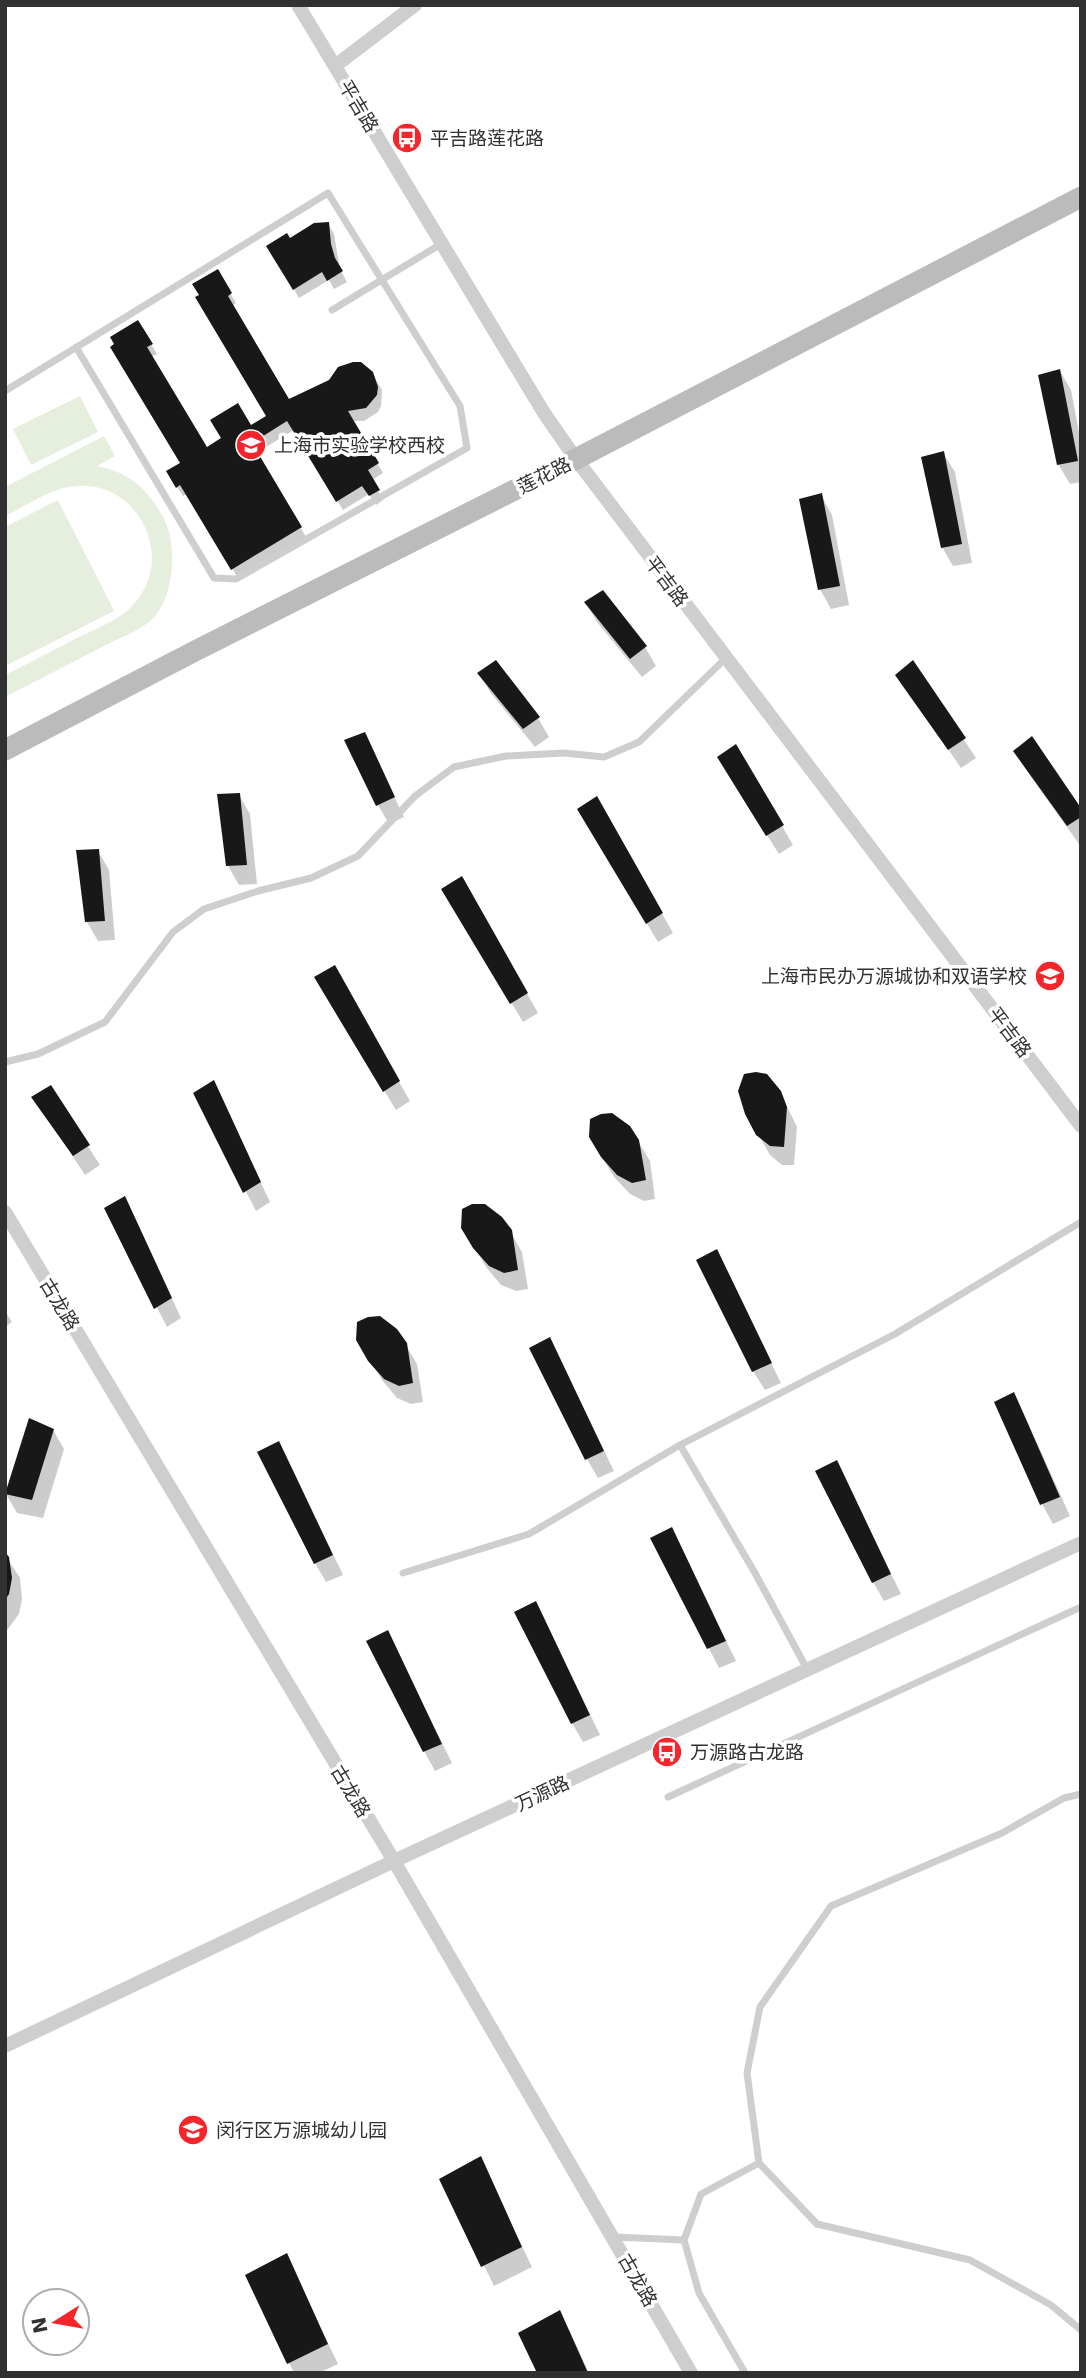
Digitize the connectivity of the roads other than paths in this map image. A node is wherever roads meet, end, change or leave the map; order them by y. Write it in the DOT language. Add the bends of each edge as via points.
graph roads {
  1 [pos="298,5"];
  2 [pos="415,5"];
  3 [pos="335,66"];
  4 [pos="1081,197"];
  5 [pos="442,244"];
  6 [pos="382,280"];
  7 [pos="332,310"];
  8 [pos="76,347"];
  9 [pos="5,391"];
  10 [pos="576,459"];
  11 [pos="726,658"];
  12 [pos="5,750"];
  13 [pos="5,1062"];
  14 [pos="1081,1126"];
  15 [pos="5,1212"];
  16 [pos="1081,1222"];
  17 [pos="680,1445"];
  18 [pos="1081,1543"];
  19 [pos="403,1573"];
  20 [pos="1081,1607"];
  21 [pos="807,1669"];
  22 [pos="1081,1794"];
  23 [pos="668,1797"];
  24 [pos="394,1861"];
  25 [pos="5,2046"];
  26 [pos="759,2163"];
  27 [pos="613,2237"];
  28 [pos="684,2239"];
  29 [pos="1081,2330"];
  30 [pos="691,2373"];
  31 [pos="745,2373"];
  1 -- 3 [label="street, 平吉路"];
  2 -- 3 [label="street"];
  3 -- 5 [label="street, 平吉路"];
  4 -- 10 [label="main road, 莲花路"];
  5 -- 6 [label="lane"];
  5 -- 10 [label="street, 平吉路"];
  6 -- 7 [label="lane"];
  6 -- 8 [label="lane" via="328,193"];
  6 -- 8 [label="lane" via="460,406 467,448 236,579 214,578"];
  8 -- 9 [label="lane"];
  10 -- 11 [label="street, 平吉路"];
  10 -- 12 [label="main road, 莲花路"];
  11 -- 13 [label="lane" via="639,743 604,757 564,753 506,756 454,767 415,796 358,856 311,878 204,909 173,932 105,1022 38,1054"];
  11 -- 14 [label="street, 平吉路"];
  15 -- 24 [label="street, 古龙路"];
  16 -- 17 [label="lane" via="895,1334"];
  17 -- 19 [label="lane" via="529,1534"];
  17 -- 21 [label="lane"];
  18 -- 21 [label="street, 万源路"];
  20 -- 23 [label="lane"];
  21 -- 24 [label="street, 万源路"];
  22 -- 26 [label="lane" via="831,1906 760,2007 747,2073"];
  24 -- 25 [label="street, 万源路"];
  24 -- 27 [label="street, 古龙路"];
  26 -- 28 [label="lane" via="701,2194"];
  26 -- 29 [label="lane" via="817,2224 970,2260 1051,2305"];
  27 -- 28 [label="lane"];
  27 -- 30 [label="street, 古龙路"];
  28 -- 31 [label="lane" via="699,2293"];
}
